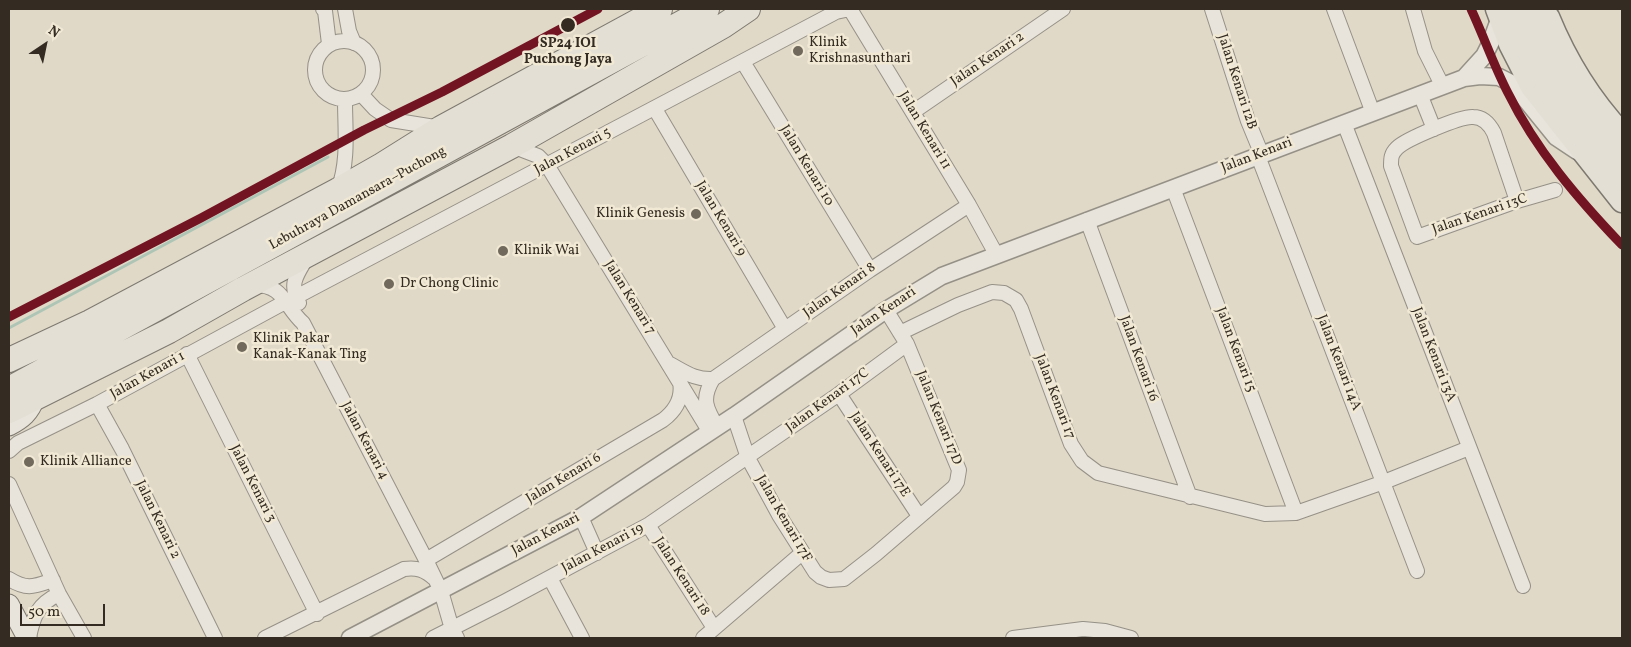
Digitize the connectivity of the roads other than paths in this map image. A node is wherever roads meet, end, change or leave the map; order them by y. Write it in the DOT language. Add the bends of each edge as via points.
graph roads {
  1 [pos="323,9"];
  2 [pos="345,9"];
  3 [pos="660,9"];
  4 [pos="748,9"];
  5 [pos="764,9"];
  6 [pos="850,9"];
  7 [pos="1063,9"];
  8 [pos="1212,9"];
  9 [pos="1334,9"];
  10 [pos="1413,9"];
  11 [pos="1533,9"];
  12 [pos="1545,9"];
  13 [pos="1503,12"];
  14 [pos="709,15"];
  15 [pos="354,43"];
  16 [pos="329,44"];
  17 [pos="742,62"];
  18 [pos="1464,78"];
  19 [pos="1442,86"];
  20 [pos="361,94"];
  21 [pos="1420,94"];
  22 [pos="345,100"];
  23 [pos="655,108"];
  24 [pos="913,112"];
  25 [pos="1373,113"];
  26 [pos="1344,123"];
  27 [pos="441,128"];
  28 [pos="1434,129"];
  29 [pos="1622,134"];
  30 [pos="512,146"];
  31 [pos="1260,155"];
  32 [pos="1622,155"];
  33 [pos="1585,157"];
  34 [pos="546,165"];
  35 [pos="1622,179"];
  36 [pos="1173,188"];
  37 [pos="338,190"];
  38 [pos="1554,190"];
  39 [pos="1517,201"];
  40 [pos="1622,201"];
  41 [pos="969,205"];
  42 [pos="1087,220"];
  43 [pos="309,254"];
  44 [pos="996,254"];
  45 [pos="870,270"];
  46 [pos="252,285"];
  47 [pos="291,299"];
  48 [pos="886,310"];
  49 [pos="785,330"];
  50 [pos="904,338"];
  51 [pos="187,354"];
  52 [pos="9,360"];
  53 [pos="668,362"];
  54 [pos="713,380"];
  55 [pos="680,382"];
  56 [pos="9,389"];
  57 [pos="839,394"];
  58 [pos="36,397"];
  59 [pos="97,404"];
  60 [pos="9,411"];
  61 [pos="734,416"];
  62 [pos="9,426"];
  63 [pos="713,430"];
  64 [pos="1469,448"];
  65 [pos="9,451"];
  66 [pos="748,458"];
  67 [pos="1384,482"];
  68 [pos="9,484"];
  69 [pos="1190,496"];
  70 [pos="1296,513"];
  71 [pos="919,516"];
  72 [pos="581,517"];
  73 [pos="648,525"];
  74 [pos="414,535"];
  75 [pos="597,553"];
  76 [pos="802,553"];
  77 [pos="426,560"];
  78 [pos="404,569"];
  79 [pos="1417,571"];
  80 [pos="550,578"];
  81 [pos="9,579"];
  82 [pos="53,580"];
  83 [pos="438,585"];
  84 [pos="1523,586"];
  85 [pos="59,594"];
  86 [pos="9,604"];
  87 [pos="317,614"];
  88 [pos="714,628"];
  89 [pos="455,634"];
  90 [pos="28,638"];
  91 [pos="84,638"];
  92 [pos="215,638"];
  93 [pos="265,638"];
  94 [pos="350,638"];
  95 [pos="433,638"];
  96 [pos="582,638"];
  97 [pos="703,638"];
  98 [pos="1013,638"];
  99 [pos="1131,638"];
  1 -- 16 [label="street"];
  2 -- 15 [label="street"];
  3 -- 27 [label="highway, Lebuhraya Damansara–Puchong"];
  4 -- 14 [label="highway"];
  5 -- 14 [label="highway"];
  6 -- 17 [label="street, Jalan Kenari 5" via="836,12"];
  6 -- 24 [label="street, Jalan Kenari 11"];
  7 -- 24 [label="street, Jalan Kenari 2"];
  8 -- 31 [label="street, Jalan Kenari 12B"];
  9 -- 25 [label="street"];
  10 -- 19 [label="street" via="1425,51"];
  11 -- 32 [label="highway" via="1550,54 1567,86"];
  12 -- 29 [label="highway" via="1559,45 1593,101"];
  13 -- 18 [label="street, Jalan Kenari" via="1484,56"];
  13 -- 33 [label="highway" via="1510,44 1532,87"];
  13 -- 35 [label="highway" via="1525,44 1557,104"];
  14 -- 30 [label="highway"];
  14 -- 56 [label="highway, Lebuhraya Damansara–Puchong"];
  15 -- 16 [label="street" via="346,40"];
  15 -- 20 [label="street" via="363,48 372,63 372,80"];
  16 -- 22 [label="street" via="317,57 314,74 322,90"];
  17 -- 23 [label="street, Jalan Kenari 5"];
  17 -- 45 [label="street, Jalan Kenari 10"];
  18 -- 19 [label="street, Jalan Kenari"];
  18 -- 33 [label="street, Jalan Kenari" via="1499,77 1513,84 1556,137"];
  19 -- 21 [label="street, Jalan Kenari"];
  20 -- 22 [label="street"];
  20 -- 27 [label="street" via="391,120"];
  21 -- 25 [label="street, Jalan Kenari"];
  21 -- 28 [label="street"];
  22 -- 37 [label="street" via="346,153"];
  23 -- 34 [label="street, Jalan Kenari 5"];
  23 -- 49 [label="street, Jalan Kenari 9"];
  24 -- 41 [label="street, Jalan Kenari 11"];
  25 -- 26 [label="street, Jalan Kenari"];
  26 -- 31 [label="street, Jalan Kenari"];
  26 -- 64 [label="street, Jalan Kenari 13A"];
  27 -- 37 [label="highway, Lebuhraya Damansara–Puchong"];
  28 -- 39 [label="street" via="1474,116 1489,125"];
  28 -- 39 [label="street, Jalan Kenari 13C" via="1402,144 1390,158 1417,237"];
  30 -- 34 [label="street" via="538,156"];
  30 -- 43 [label="highway"];
  31 -- 36 [label="street, Jalan Kenari"];
  31 -- 67 [label="street, Jalan Kenari 14A"];
  33 -- 40 [label="highway"];
  34 -- 47 [label="street, Jalan Kenari 5"];
  34 -- 53 [label="street, Jalan Kenari 7"];
  36 -- 42 [label="street, Jalan Kenari"];
  36 -- 70 [label="street, Jalan Kenari 15"];
  37 -- 52 [label="highway, Lebuhraya Damansara–Puchong" via="90,322"];
  38 -- 39 [label="street, Jalan Kenari 13C"];
  41 -- 44 [label="street, Jalan Kenari 11"];
  41 -- 45 [label="street, Jalan Kenari 8"];
  42 -- 44 [label="street, Jalan Kenari"];
  42 -- 69 [label="street, Jalan Kenari 16"];
  43 -- 46 [label="highway"];
  43 -- 47 [label="street" via="294,280"];
  44 -- 48 [label="street, Jalan Kenari" via="942,276"];
  45 -- 49 [label="street, Jalan Kenari 8"];
  46 -- 47 [label="street, Jalan Kenari 4" via="264,284"];
  46 -- 58 [label="highway" via="169,331"];
  47 -- 51 [label="street, Jalan Kenari 1"];
  47 -- 74 [label="street, Jalan Kenari 4" via="294,315 303,323"];
  48 -- 50 [label="street, Jalan Kenari 17D"];
  48 -- 61 [label="street, Jalan Kenari"];
  49 -- 54 [label="street, Jalan Kenari 8"];
  50 -- 57 [label="street, Jalan Kenari 17C"];
  50 -- 69 [label="street, Jalan Kenari 17" via="958,305 992,292 1004,293 1016,300 1071,444 1082,461 1098,474"];
  50 -- 71 [label="street, Jalan Kenari 17D" via="959,470 954,487"];
  51 -- 59 [label="street, Jalan Kenari 1"];
  51 -- 87 [label="street, Jalan Kenari 3"];
  53 -- 54 [label="street" via="701,380"];
  53 -- 55 [label="street, Jalan Kenari 7"];
  54 -- 63 [label="street" via="705,396"];
  55 -- 63 [label="street, Jalan Kenari 7"];
  55 -- 77 [label="street, Jalan Kenari 6" via="681,396 674,410 663,420"];
  57 -- 66 [label="street, Jalan Kenari 17C"];
  57 -- 71 [label="street, Jalan Kenari 17E"];
  58 -- 60 [label="highway"];
  58 -- 62 [label="main road" via="30,410"];
  59 -- 65 [label="street, Jalan Kenari 1" via="18,443"];
  59 -- 92 [label="street, Jalan Kenari 2"];
  61 -- 63 [label="street, Jalan Kenari"];
  61 -- 66 [label="street, Jalan Kenari 17F"];
  63 -- 72 [label="street, Jalan Kenari"];
  64 -- 67 [label="street, Jalan Kenari 17"];
  64 -- 84 [label="street, Jalan Kenari 13A"];
  66 -- 73 [label="street, Jalan Kenari 19"];
  66 -- 76 [label="street, Jalan Kenari 17F"];
  67 -- 70 [label="street, Jalan Kenari 17"];
  67 -- 79 [label="street, Jalan Kenari 14A"];
  68 -- 82 [label="street"];
  69 -- 70 [label="street, Jalan Kenari 17" via="1265,514"];
  71 -- 76 [label="street, Jalan Kenari 17F" via="844,579 821,577"];
  72 -- 75 [label="street"];
  72 -- 83 [label="street, Jalan Kenari"];
  73 -- 75 [label="street, Jalan Kenari 19"];
  73 -- 88 [label="street, Jalan Kenari 18"];
  74 -- 77 [label="street, Jalan Kenari 4"];
  74 -- 78 [label="street" via="414,551"];
  75 -- 80 [label="street, Jalan Kenari 19"];
  76 -- 88 [label="street"];
  77 -- 83 [label="street, Jalan Kenari 4"];
  78 -- 83 [label="street" via="416,568 430,574"];
  78 -- 87 [label="street"];
  80 -- 89 [label="street, Jalan Kenari 19"];
  80 -- 96 [label="street"];
  81 -- 82 [label="street" via="27,587"];
  82 -- 85 [label="street"];
  83 -- 89 [label="street, Jalan Kenari 4"];
  83 -- 94 [label="street, Jalan Kenari"];
  85 -- 90 [label="street" via="46,600 39,609"];
  85 -- 91 [label="street"];
  86 -- 90 [label="main road"];
  87 -- 93 [label="street"];
  88 -- 97 [label="street"];
  89 -- 95 [label="street, Jalan Kenari 19"];
  98 -- 99 [label="street" via="1083,629"];
}
